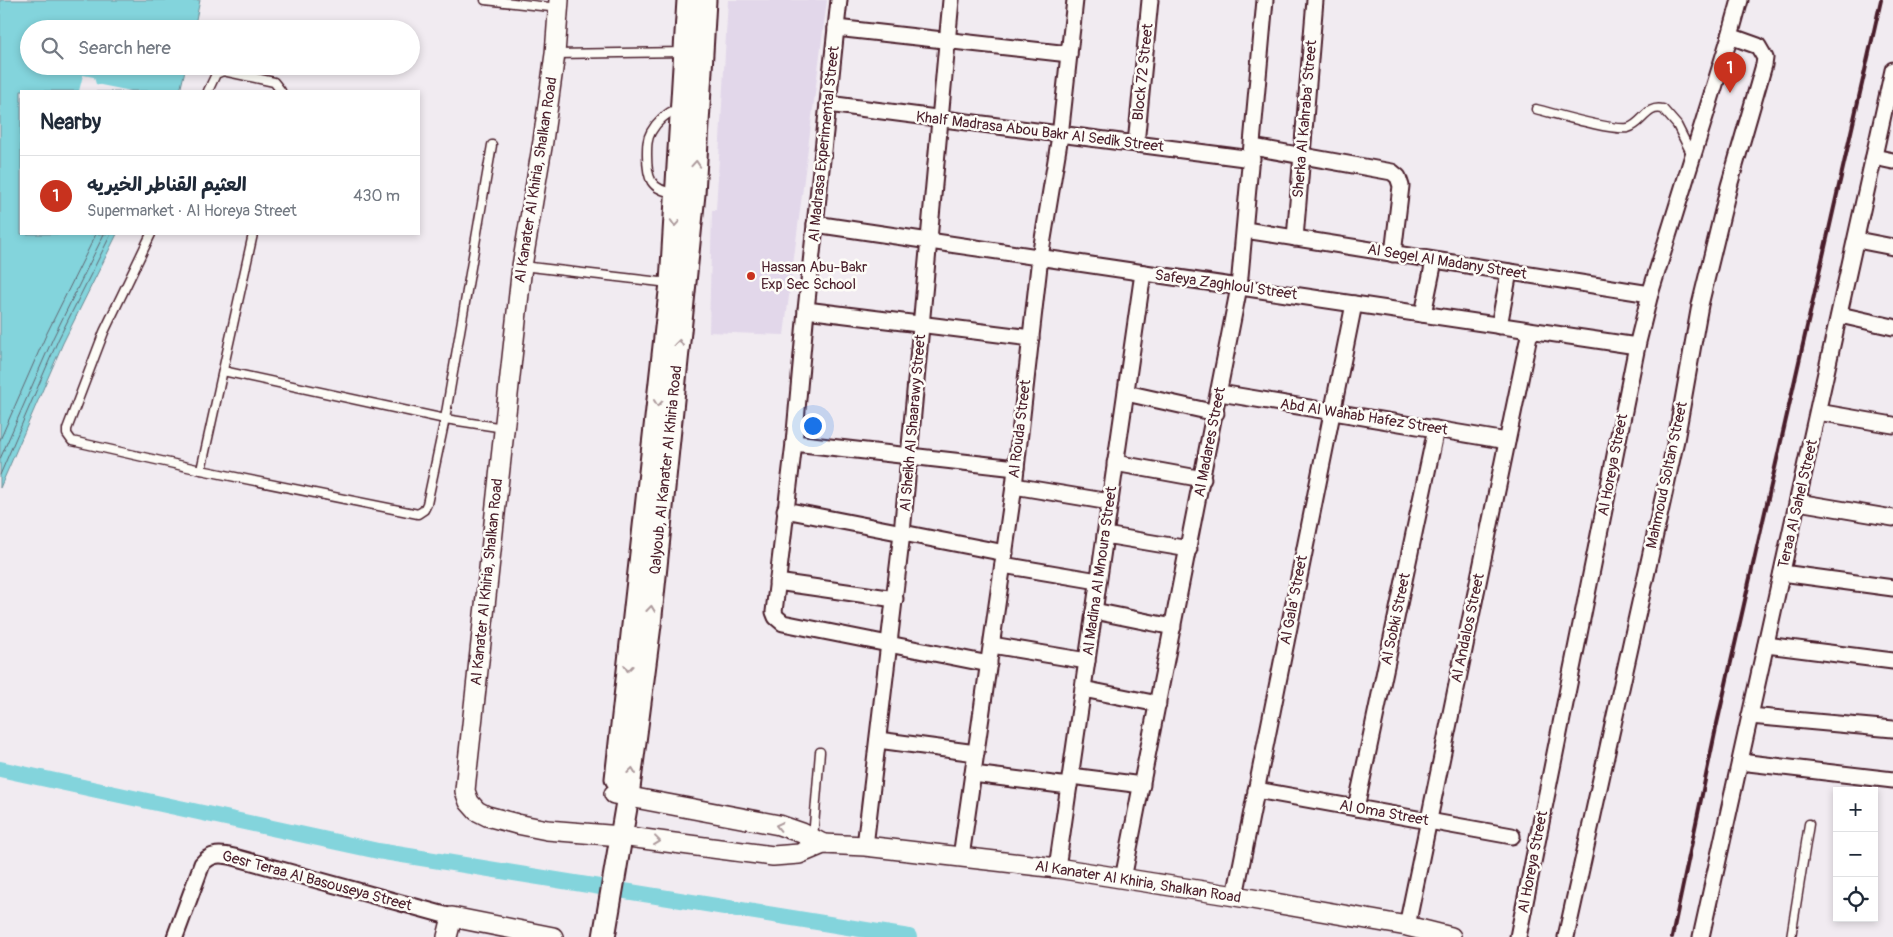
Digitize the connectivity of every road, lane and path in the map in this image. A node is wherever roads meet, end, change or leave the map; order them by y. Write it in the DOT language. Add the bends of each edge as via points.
graph roads {
  1 [pos="484,0"];
  2 [pos="688,0"];
  3 [pos="705,0"];
  4 [pos="839,0"];
  5 [pos="951,0"];
  6 [pos="1075,0"];
  7 [pos="1150,0"];
  8 [pos="1262,0"];
  9 [pos="1314,0"];
  10 [pos="1740,0"];
  11 [pos="559,4"];
  12 [pos="836,28"];
  13 [pos="1730,36"];
  14 [pos="948,40"];
  15 [pos="694,52"];
  16 [pos="555,54"];
  17 [pos="1069,54"];
  18 [pos="1893,73"];
  19 [pos="216,75"];
  20 [pos="242,75"];
  21 [pos="208,90"];
  22 [pos="279,90"];
  23 [pos="828,104"];
  24 [pos="683,106"];
  25 [pos="1536,109"];
  26 [pos="941,119"];
  27 [pos="1060,136"];
  28 [pos="1136,144"];
  29 [pos="492,145"];
  30 [pos="1252,153"];
  31 [pos="1301,156"];
  32 [pos="1693,157"];
  33 [pos="1874,157"];
  34 [pos="1893,160"];
  35 [pos="686,194"];
  36 [pos="815,224"];
  37 [pos="1245,230"];
  38 [pos="151,235"];
  39 [pos="253,235"];
  40 [pos="1295,238"];
  41 [pos="1857,240"];
  42 [pos="930,241"];
  43 [pos="1893,247"];
  44 [pos="1394,254"];
  45 [pos="1040,257"];
  46 [pos="1434,260"];
  47 [pos="522,266"];
  48 [pos="1509,272"];
  49 [pos="1143,273"];
  50 [pos="671,283"];
  51 [pos="1239,287"];
  52 [pos="1650,294"];
  53 [pos="1354,304"];
  54 [pos="806,310"];
  55 [pos="1423,314"];
  56 [pos="1840,315"];
  57 [pos="922,324"];
  58 [pos="1499,326"];
  59 [pos="1893,327"];
  60 [pos="1530,331"];
  61 [pos="1031,338"];
  62 [pos="1637,346"];
  63 [pos="223,372"];
  64 [pos="1126,393"];
  65 [pos="1220,393"];
  66 [pos="1332,412"];
  67 [pos="1818,412"];
  68 [pos="1216,413"];
  69 [pos="445,419"];
  70 [pos="1893,425"];
  71 [pos="504,428"];
  72 [pos="1436,429"];
  73 [pos="1507,441"];
  74 [pos="794,443"];
  75 [pos="910,456"];
  76 [pos="1116,463"];
  77 [pos="1016,468"];
  78 [pos="201,470"];
  79 [pos="1203,479"];
  80 [pos="1014,486"];
  81 [pos="1110,502"];
  82 [pos="1798,502"];
  83 [pos="785,510"];
  84 [pos="1893,518"];
  85 [pos="902,532"];
  86 [pos="1105,536"];
  87 [pos="1189,548"];
  88 [pos="1004,559"];
  89 [pos="1782,573"];
  90 [pos="1098,581"];
  91 [pos="777,582"];
  92 [pos="1893,588"];
  93 [pos="895,599"];
  94 [pos="1094,611"];
  95 [pos="1174,627"];
  96 [pos="890,645"];
  97 [pos="992,645"];
  98 [pos="1766,645"];
  99 [pos="1087,661"];
  100 [pos="1893,661"];
  101 [pos="989,664"];
  102 [pos="1083,689"];
  103 [pos="1158,704"];
  104 [pos="1750,716"];
  105 [pos="1893,729"];
  106 [pos="878,740"];
  107 [pos="820,752"];
  108 [pos="976,753"];
  109 [pos="1740,762"];
  110 [pos="973,774"];
  111 [pos="1893,780"];
  112 [pos="1070,781"];
  113 [pos="1142,785"];
  114 [pos="1256,790"];
  115 [pos="621,795"];
  116 [pos="1356,808"];
  117 [pos="1428,821"];
  118 [pos="1809,824"];
  119 [pos="1512,836"];
  120 [pos="818,841"];
  121 [pos="613,844"];
  122 [pos="865,846"];
  123 [pos="961,857"];
  124 [pos="1057,868"];
  125 [pos="1123,879"];
  126 [pos="1235,896"];
  127 [pos="602,906"];
  128 [pos="452,917"];
  129 [pos="1407,926"];
  130 [pos="177,936"];
  131 [pos="447,937"];
  132 [pos="553,937"];
  133 [pos="589,937"];
  134 [pos="604,937"];
  135 [pos="1451,937"];
  136 [pos="1518,937"];
  137 [pos="1566,937"];
  138 [pos="1701,937"];
  139 [pos="1792,937"];
  1 -- 11 [label="lane"];
  2 -- 15 [label="main road, Qalyoub, Al Kanater Al Khiria Road"];
  3 -- 15 [label="main road, Qalyoub, Al Kanater Al Khiria Road"];
  4 -- 12 [label="street, Al Madrasa Experimental Street"];
  5 -- 14 [label="street, Al Sheikh Al Shaarawy Street"];
  6 -- 17 [label="street, Al Rouda Street"];
  7 -- 28 [label="street, Block 72 Street"];
  8 -- 30 [label="street, Al Madares Street"];
  9 -- 31 [label="street, Sherka Al Kahraba' Street"];
  10 -- 13 [label="street, Al Horeya Street"];
  11 -- 16 [label="street, Al Kanater Al Khiria, Shalkan Road"];
  12 -- 14 [label="street"];
  12 -- 23 [label="street, Al Madrasa Experimental Street"];
  13 -- 32 [label="street, Al Horeya Street"];
  13 -- 137 [label="street, Mahmoud Soltan Street" via="1758,46 1765,58 1764,65 1729,186 1700,305 1676,440"];
  14 -- 17 [label="street"];
  14 -- 26 [label="street, Al Sheikh Al Shaarawy Street"];
  15 -- 16 [label="lane"];
  15 -- 24 [label="main road, Qalyoub, Al Kanater Al Khiria Road"];
  35 -- 15 [label="main road, Qalyoub, Al Kanater Al Khiria Road, one-way"];
  16 -- 47 [label="street, Al Kanater Al Khiria, Shalkan Road"];
  17 -- 27 [label="street, Al Rouda Street"];
  18 -- 33 [label="street, Teraa Al Sahel Street"];
  19 -- 21 [label="lane"];
  20 -- 22 [label="lane" via="274,82"];
  23 -- 26 [label="street, Khalf Madrasa Abou Bakr Al Sedik Street"];
  23 -- 36 [label="street, Al Madrasa Experimental Street"];
  24 -- 35 [label="main road, Qalyoub, Al Kanater Al Khiria Road"];
  24 -- 35 [label="lane" via="660,120 652,130 647,141 647,172 651,182 660,190"];
  25 -- 32 [label="lane" via="1621,128 1638,123 1648,111 1664,110 1677,125"];
  26 -- 27 [label="street, Khalf Madrasa Abou Bakr Al Sedik Street"];
  26 -- 42 [label="street, Al Sheikh Al Shaarawy Street"];
  27 -- 28 [label="street, Khalf Madrasa Abou Bakr Al Sedik Street"];
  27 -- 45 [label="street, Al Rouda Street"];
  28 -- 30 [label="street, Khalf Madrasa Abou Bakr Al Sedik Street"];
  29 -- 69 [label="lane"];
  30 -- 31 [label="street, Khalf Madrasa Abou Bakr Al Sedik Street"];
  30 -- 37 [label="street, Al Madares Street"];
  31 -- 40 [label="street, Sherka Al Kahraba' Street"];
  31 -- 44 [label="street, Khalf Madrasa Abou Bakr Al Sedik Street" via="1392,172 1398,177 1401,186"];
  32 -- 52 [label="street, Al Horeya Street"];
  33 -- 34 [label="street"];
  33 -- 41 [label="street, Teraa Al Sahel Street"];
  35 -- 50 [label="main road, Qalyoub, Al Kanater Al Khiria Road, one-way"];
  115 -- 35 [label="main road, Qalyoub, Al Kanater Al Khiria Road, one-way" via="650,625"];
  36 -- 42 [label="street, Safeya Zaghloul Street"];
  36 -- 54 [label="street, Al Madrasa Experimental Street"];
  37 -- 40 [label="street, Al Segel Al Madany Street"];
  37 -- 51 [label="street, Al Madares Street"];
  38 -- 78 [label="lane" via="104,332 67,434 72,441"];
  39 -- 63 [label="lane"];
  40 -- 44 [label="street, Al Segel Al Madany Street"];
  41 -- 43 [label="street"];
  41 -- 56 [label="street, Teraa Al Sahel Street"];
  42 -- 45 [label="street, Safeya Zaghloul Street"];
  42 -- 57 [label="street, Al Sheikh Al Shaarawy Street"];
  44 -- 46 [label="street, Al Segel Al Madany Street"];
  45 -- 49 [label="street, Safeya Zaghloul Street"];
  45 -- 61 [label="street, Al Rouda Street"];
  46 -- 48 [label="street, Al Segel Al Madany Street"];
  46 -- 55 [label="street"];
  47 -- 50 [label="lane"];
  47 -- 71 [label="street, Al Kanater Al Khiria, Shalkan Road"];
  48 -- 52 [label="street, Al Segel Al Madany Street"];
  48 -- 58 [label="street"];
  49 -- 51 [label="street, Safeya Zaghloul Street"];
  49 -- 64 [label="street, Al Madina Al Mnoura Street"];
  50 -- 115 [label="main road, Qalyoub, Al Kanater Al Khiria Road, one-way"];
  51 -- 53 [label="street, Safeya Zaghloul Street"];
  51 -- 65 [label="street, Al Madares Street"];
  52 -- 62 [label="street, Al Horeya Street"];
  53 -- 55 [label="street, Safeya Zaghloul Street"];
  53 -- 66 [label="street, Al Gala' Street"];
  54 -- 57 [label="street"];
  54 -- 74 [label="street, Al Madrasa Experimental Street"];
  55 -- 58 [label="street, Safeya Zaghloul Street"];
  56 -- 59 [label="street"];
  56 -- 67 [label="street, Teraa Al Sahel Street"];
  57 -- 61 [label="street"];
  57 -- 75 [label="street, Al Sheikh Al Shaarawy Street"];
  58 -- 60 [label="street, Safeya Zaghloul Street"];
  60 -- 62 [label="street, Safeya Zaghloul Street"];
  60 -- 73 [label="street, Al Andalos Street"];
  61 -- 77 [label="street, Al Rouda Street"];
  62 -- 136 [label="street, Al Horeya Street"];
  63 -- 69 [label="lane"];
  63 -- 78 [label="lane"];
  64 -- 68 [label="street"];
  64 -- 76 [label="street, Al Madina Al Mnoura Street"];
  65 -- 66 [label="street, Abd Al Wahab Hafez Street"];
  65 -- 68 [label="street, Al Madares Street"];
  66 -- 72 [label="street, Abd Al Wahab Hafez Street"];
  66 -- 114 [label="street, Al Gala' Street"];
  67 -- 70 [label="street"];
  67 -- 82 [label="street, Teraa Al Sahel Street"];
  68 -- 79 [label="street, Al Madares Street"];
  69 -- 71 [label="lane"];
  69 -- 78 [label="lane" via="427,504 418,514"];
  71 -- 121 [label="street, Al Kanater Al Khiria, Shalkan Road" via="465,791 469,802 487,816"];
  72 -- 73 [label="street, Abd Al Wahab Hafez Street"];
  72 -- 116 [label="street, Al Sobki Street"];
  73 -- 117 [label="street, Al Andalos Street"];
  74 -- 75 [label="street"];
  74 -- 83 [label="street, Al Madrasa Experimental Street"];
  75 -- 77 [label="street"];
  75 -- 85 [label="street, Al Sheikh Al Shaarawy Street"];
  76 -- 79 [label="street"];
  76 -- 81 [label="street, Al Madina Al Mnoura Street"];
  77 -- 80 [label="street, Al Rouda Street"];
  79 -- 87 [label="street, Al Madares Street"];
  80 -- 81 [label="street"];
  80 -- 88 [label="street, Al Rouda Street"];
  81 -- 86 [label="street, Al Madina Al Mnoura Street"];
  82 -- 84 [label="street"];
  82 -- 89 [label="street, Teraa Al Sahel Street"];
  83 -- 85 [label="street"];
  83 -- 91 [label="street, Al Madrasa Experimental Street"];
  85 -- 88 [label="street"];
  85 -- 93 [label="street, Al Sheikh Al Shaarawy Street"];
  86 -- 87 [label="street"];
  86 -- 90 [label="street, Al Madina Al Mnoura Street"];
  87 -- 95 [label="street, Al Madares Street"];
  88 -- 90 [label="street"];
  88 -- 97 [label="street, Al Rouda Street"];
  89 -- 92 [label="street"];
  89 -- 98 [label="street, Teraa Al Sahel Street"];
  90 -- 94 [label="street, Al Madina Al Mnoura Street"];
  91 -- 93 [label="street"];
  91 -- 96 [label="street, Al Madrasa Experimental Street" via="774,612 783,623"];
  93 -- 96 [label="street, Al Sheikh Al Shaarawy Street"];
  94 -- 95 [label="street"];
  94 -- 99 [label="street, Al Madina Al Mnoura Street"];
  95 -- 103 [label="street, Al Madares Street"];
  96 -- 101 [label="street, Al Madrasa Experimental Street"];
  96 -- 106 [label="street, Al Sheikh Al Shaarawy Street"];
  97 -- 99 [label="street"];
  97 -- 101 [label="street, Al Rouda Street"];
  98 -- 100 [label="street"];
  98 -- 104 [label="street, Teraa Al Sahel Street"];
  99 -- 102 [label="street, Al Madina Al Mnoura Street"];
  101 -- 108 [label="street, Al Rouda Street"];
  102 -- 103 [label="street"];
  102 -- 112 [label="street, Al Madina Al Mnoura Street"];
  103 -- 113 [label="street, Al Madares Street"];
  104 -- 105 [label="street"];
  104 -- 109 [label="street, Teraa Al Sahel Street"];
  106 -- 108 [label="street"];
  106 -- 122 [label="street, Al Sheikh Al Shaarawy Street"];
  107 -- 120 [label="lane"];
  108 -- 110 [label="street, Al Rouda Street"];
  109 -- 111 [label="street"];
  109 -- 138 [label="street, Teraa Al Sahel Street"];
  110 -- 112 [label="street"];
  110 -- 123 [label="street, Al Rouda Street"];
  112 -- 113 [label="street"];
  112 -- 124 [label="street, Al Madina Al Mnoura Street"];
  113 -- 125 [label="street, Al Madares Street"];
  114 -- 116 [label="street, Al Oma Street"];
  114 -- 126 [label="street, Al Gala' Street"];
  120 -- 115 [label="street, Al Kanater Al Khiria, Shalkan Road, one-way" via="779,825"];
  115 -- 121 [label="main road, Qalyoub, Al Kanater Al Khiria Road"];
  116 -- 117 [label="street, Al Oma Street"];
  117 -- 119 [label="street, Al Oma Street"];
  117 -- 129 [label="street, Al Andalos Street"];
  118 -- 139 [label="lane"];
  121 -- 120 [label="street, Al Kanater Al Khiria, Shalkan Road, one-way" via="773,856 799,854"];
  120 -- 122 [label="street, Al Kanater Al Khiria, Shalkan Road"];
  121 -- 127 [label="main road, Qalyoub, Al Kanater Al Khiria Road"];
  122 -- 123 [label="street, Al Kanater Al Khiria, Shalkan Road"];
  123 -- 124 [label="street, Al Kanater Al Khiria, Shalkan Road"];
  124 -- 125 [label="street, Al Kanater Al Khiria, Shalkan Road"];
  125 -- 126 [label="street, Al Kanater Al Khiria, Shalkan Road"];
  126 -- 129 [label="street, Al Kanater Al Khiria, Shalkan Road"];
  127 -- 133 [label="main road, Qalyoub, Al Kanater Al Khiria Road"];
  127 -- 134 [label="main road, Qalyoub, Al Kanater Al Khiria Road"];
  128 -- 130 [label="street, Gesr Teraa Al Basouseya Street" via="234,857 214,855 202,864"];
  128 -- 131 [label="street"];
  128 -- 132 [label="street"];
  129 -- 135 [label="street, Al Kanater Al Khiria, Shalkan Road"];
}
